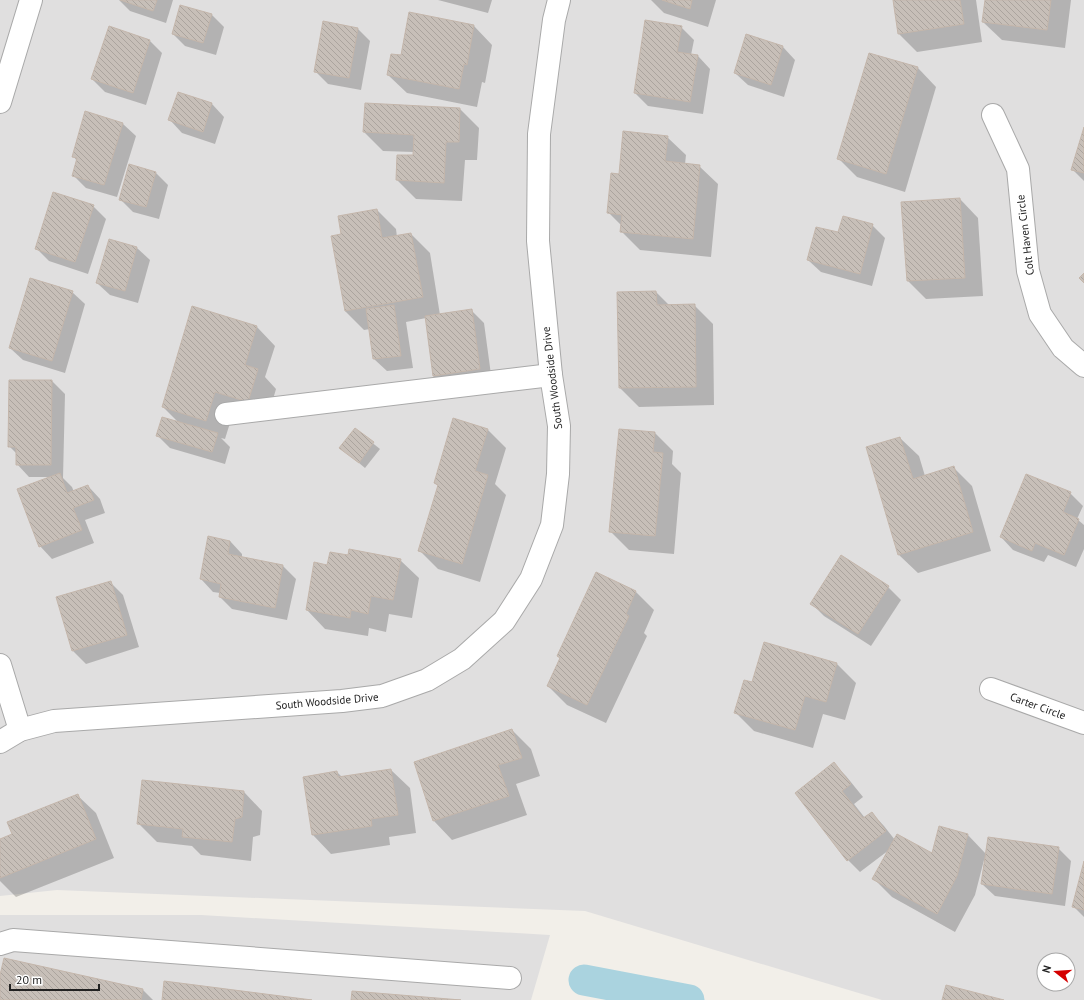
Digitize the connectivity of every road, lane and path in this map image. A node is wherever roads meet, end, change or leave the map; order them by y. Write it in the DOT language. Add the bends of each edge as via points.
graph roads {
  1 [pos="31,0"];
  2 [pos="559,0"];
  3 [pos="0,102"];
  4 [pos="993,115"];
  5 [pos="1084,366"];
  6 [pos="551,375"];
  7 [pos="226,414"];
  8 [pos="0,665"];
  9 [pos="991,689"];
  10 [pos="1084,723"];
  11 [pos="20,730"];
  12 [pos="0,742"];
  13 [pos="0,944"];
  14 [pos="510,978"];
  1 -- 3 [label="street"];
  2 -- 6 [label="street, South Woodside Drive" via="554,20 539,142 538,241"];
  4 -- 5 [label="street, Colt Haven Circle" via="1018,169 1028,271 1040,314 1063,348"];
  6 -- 7 [label="street"];
  6 -- 11 [label="street, South Woodside Drive" via="559,426 558,474 552,525 531,579 504,621 462,659 427,680 382,696 342,701 54,720"];
  8 -- 11 [label="street"];
  9 -- 10 [label="street, Carter Circle"];
  11 -- 12 [label="street, South Woodside Drive"];
  13 -- 14 [label="street" via="13,940"];
}
